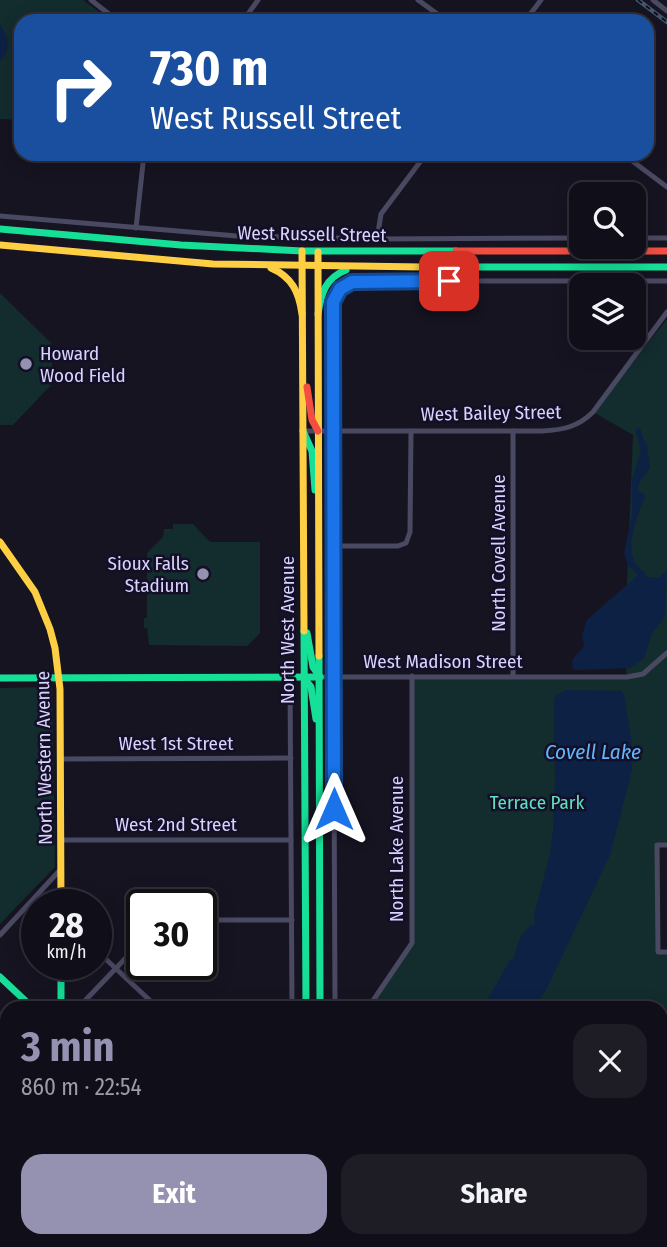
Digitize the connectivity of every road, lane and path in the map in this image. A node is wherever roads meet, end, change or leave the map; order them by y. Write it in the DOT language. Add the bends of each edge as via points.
graph roads {
  1 [pos="91,0"];
  2 [pos="418,0"];
  3 [pos="541,0"];
  4 [pos="653,0"];
  5 [pos="100,3"];
  6 [pos="662,3"];
  7 [pos="667,11"];
  8 [pos="437,14"];
  9 [pos="530,14"];
  10 [pos="143,161"];
  11 [pos="421,161"];
  12 [pos="632,161"];
  13 [pos="667,187"];
  14 [pos="0,216"];
  15 [pos="136,228"];
  16 [pos="0,229"];
  17 [pos="569,238"];
  18 [pos="646,238"];
  19 [pos="667,238"];
  20 [pos="377,239"];
  21 [pos="498,239"];
  22 [pos="0,245"];
  23 [pos="302,251"];
  24 [pos="667,251"];
  25 [pos="318,252"];
  26 [pos="498,252"];
  27 [pos="259,265"];
  28 [pos="302,267"];
  29 [pos="318,267"];
  30 [pos="380,267"];
  31 [pos="667,268"];
  32 [pos="667,281"];
  33 [pos="667,312"];
  34 [pos="302,314"];
  35 [pos="318,314"];
  36 [pos="303,370"];
  37 [pos="303,431"];
  38 [pos="319,431"];
  39 [pos="332,431"];
  40 [pos="411,431"];
  41 [pos="513,431"];
  42 [pos="319,517"];
  43 [pos="0,542"];
  44 [pos="333,546"];
  45 [pos="303,620"];
  46 [pos="667,653"];
  47 [pos="334,676"];
  48 [pos="412,676"];
  49 [pos="513,676"];
  50 [pos="290,677"];
  51 [pos="303,677"];
  52 [pos="320,677"];
  53 [pos="0,678"];
  54 [pos="60,678"];
  55 [pos="320,731"];
  56 [pos="291,758"];
  57 [pos="61,759"];
  58 [pos="291,840"];
  59 [pos="61,841"];
  60 [pos="667,845"];
  61 [pos="61,869"];
  62 [pos="43,889"];
  63 [pos="61,889"];
  64 [pos="21,912"];
  65 [pos="217,920"];
  66 [pos="292,920"];
  67 [pos="0,935"];
  68 [pos="667,952"];
  69 [pos="126,958"];
  70 [pos="112,964"];
  71 [pos="116,968"];
  72 [pos="0,977"];
  73 [pos="61,980"];
  74 [pos="26,1001"];
  75 [pos="61,1001"];
  76 [pos="85,1001"];
  77 [pos="151,1001"];
  78 [pos="292,1001"];
  79 [pos="306,1001"];
  80 [pos="320,1001"];
  81 [pos="335,1001"];
  82 [pos="373,1001"];
  1 -- 5 [label="street"];
  2 -- 8 [label="street"];
  3 -- 9 [label="street"];
  4 -- 6 [label="street"];
  6 -- 7 [label="street"];
  10 -- 15 [label="street"];
  11 -- 20 [label="street" via="381,214"];
  12 -- 13 [label="street"];
  14 -- 15 [label="street, West Russell Street"];
  15 -- 20 [label="street, West Russell Street"];
  16 -- 23 [label="main road, West Russell Street"];
  17 -- 21 [label="street, West Russell Street"];
  18 -- 19 [label="street"];
  20 -- 21 [label="street, West Russell Street"];
  21 -- 26 [label="street"];
  22 -- 27 [label="main road, West Russell Street"];
  23 -- 25 [label="main road, West Russell Street"];
  23 -- 28 [label="main road, North West Avenue"];
  24 -- 26 [label="main road, West Russell Street"];
  25 -- 26 [label="main road, West Russell Street"];
  25 -- 29 [label="main road, North West Avenue"];
  27 -- 28 [label="main road, West Russell Street"];
  27 -- 34 [label="main road" via="290,279"];
  28 -- 29 [label="main road, West Russell Street"];
  28 -- 34 [label="main road, North West Avenue"];
  29 -- 30 [label="main road, West Russell Street"];
  29 -- 35 [label="main road, North West Avenue"];
  30 -- 31 [label="main road, West Russell Street"];
  30 -- 35 [label="main road" via="335,274 323,288"];
  32 -- 39 [label="street" via="348,283 334,298 332,309"];
  33 -- 41 [label="street, West Bailey Street" via="586,419 560,430"];
  34 -- 36 [label="main road, North West Avenue"];
  35 -- 38 [label="main road, North West Avenue"];
  36 -- 37 [label="main road, North West Avenue"];
  36 -- 38 [label="main road" via="312,420"];
  37 -- 38 [label="street, West Bailey Street"];
  37 -- 42 [label="main road" via="312,447"];
  37 -- 45 [label="main road, North West Avenue"];
  38 -- 39 [label="street, West Bailey Street"];
  38 -- 42 [label="main road, North West Avenue"];
  39 -- 40 [label="street, West Bailey Street"];
  39 -- 44 [label="street"];
  40 -- 41 [label="street, West Bailey Street"];
  40 -- 44 [label="street" via="407,543"];
  41 -- 49 [label="street, North Covell Avenue"];
  42 -- 52 [label="main road, North West Avenue"];
  43 -- 54 [label="main road, North Western Avenue" via="39,597 55,644"];
  44 -- 47 [label="street"];
  45 -- 51 [label="main road, North West Avenue"];
  45 -- 52 [label="main road" via="313,667"];
  46 -- 49 [label="street, West Madison Street" via="636,676"];
  47 -- 48 [label="street, West Madison Street"];
  47 -- 52 [label="street, West Madison Street"];
  47 -- 81 [label="street"];
  48 -- 49 [label="street, West Madison Street"];
  48 -- 82 [label="street, North Lake Avenue" via="412,943"];
  50 -- 51 [label="main road, West Madison Street"];
  50 -- 54 [label="main road, West Madison Street"];
  50 -- 56 [label="street, North West Avenue"];
  51 -- 52 [label="main road, West Madison Street"];
  51 -- 55 [label="main road" via="311,687"];
  51 -- 79 [label="main road, North West Avenue"];
  52 -- 55 [label="main road, North West Avenue"];
  53 -- 54 [label="main road, West Madison Street"];
  54 -- 57 [label="main road, North Western Avenue"];
  55 -- 80 [label="main road, North West Avenue"];
  56 -- 57 [label="street, West 1st Street"];
  56 -- 58 [label="street, North West Avenue"];
  57 -- 59 [label="main road, North Western Avenue"];
  58 -- 59 [label="street, West 2nd Street"];
  58 -- 66 [label="street, North West Avenue"];
  59 -- 61 [label="main road, North Western Avenue"];
  60 -- 68 [label="street" via="657,845 658,952"];
  61 -- 62 [label="street"];
  61 -- 63 [label="main road, North Western Avenue"];
  64 -- 67 [label="street"];
  65 -- 66 [label="street"];
  66 -- 78 [label="street, North West Avenue"];
  69 -- 71 [label="street"];
  70 -- 71 [label="street"];
  71 -- 76 [label="street"];
  71 -- 77 [label="street"];
  72 -- 74 [label="main road"];
  73 -- 75 [label="main road"];
}
